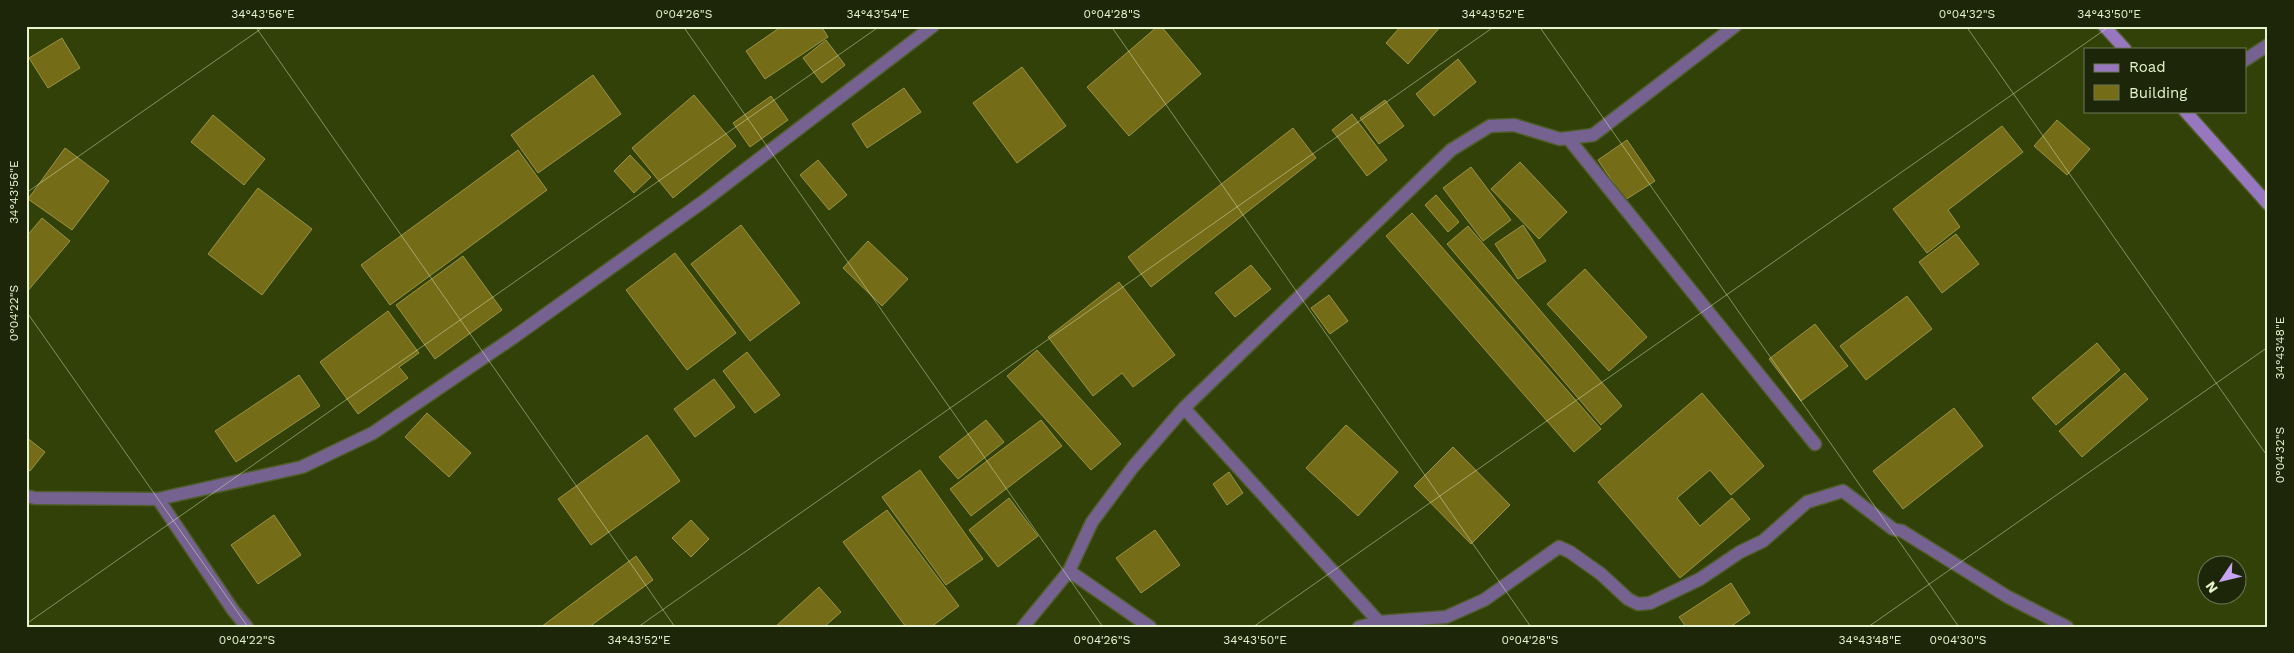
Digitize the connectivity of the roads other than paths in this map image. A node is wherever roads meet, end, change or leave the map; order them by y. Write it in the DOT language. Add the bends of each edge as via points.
graph roads {
  1 [pos="933,26"];
  2 [pos="1734,26"];
  3 [pos="2104,26"];
  4 [pos="2268,45"];
  5 [pos="2124,48"];
  6 [pos="2246,59"];
  7 [pos="2186,112"];
  8 [pos="1568,138"];
  9 [pos="2268,204"];
  10 [pos="1184,408"];
  11 [pos="1815,444"];
  12 [pos="26,496"];
  13 [pos="158,499"];
  14 [pos="1069,571"];
  15 [pos="1379,622"];
  16 [pos="247,627"];
  17 [pos="1023,627"];
  18 [pos="1150,627"];
  19 [pos="1359,627"];
  20 [pos="2067,627"];
  1 -- 13 [label="street" via="704,201 373,433 302,467"];
  2 -- 8 [label="street" via="1593,135"];
  3 -- 5 [label="main road"];
  4 -- 6 [label="street"];
  7 -- 9 [label="main road"];
  8 -- 10 [label="street" via="1560,139 1514,125 1490,126 1451,150"];
  8 -- 11 [label="street"];
  10 -- 14 [label="street" via="1132,467 1092,522"];
  10 -- 15 [label="street"];
  12 -- 13 [label="street"];
  13 -- 16 [label="street" via="232,610"];
  14 -- 17 [label="street"];
  14 -- 18 [label="street"];
  15 -- 19 [label="street"];
  15 -- 20 [label="street" via="1446,617 1484,600 1559,547 1601,574 1628,599 1638,604 1650,603 1700,579 1763,541 1807,502 1843,491 1893,529 1902,531 2008,597"];
}
